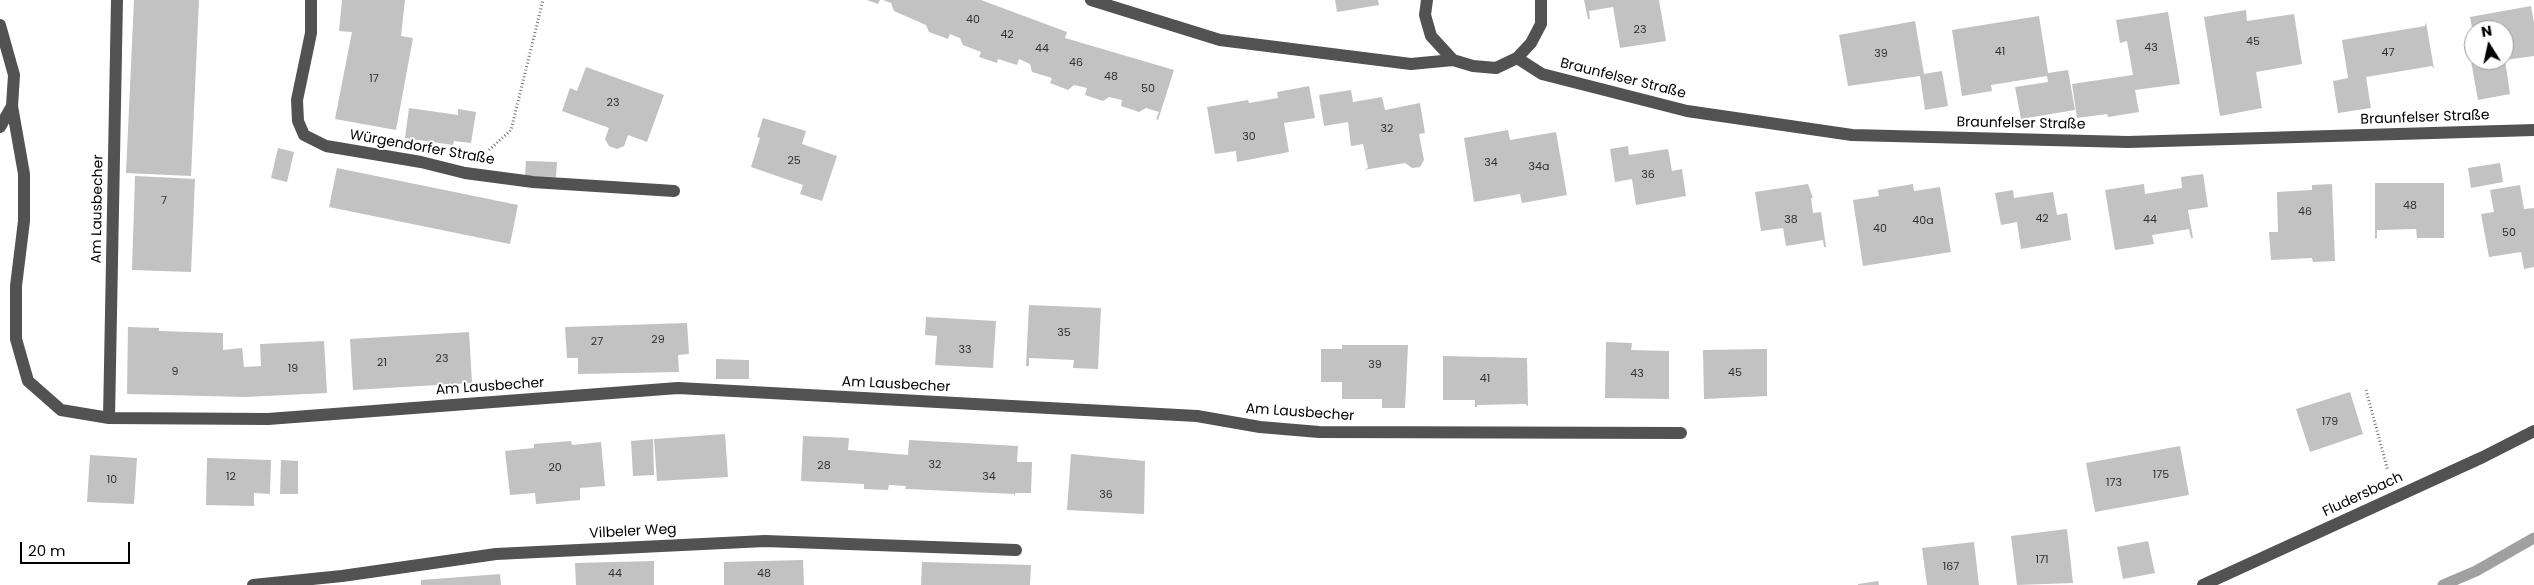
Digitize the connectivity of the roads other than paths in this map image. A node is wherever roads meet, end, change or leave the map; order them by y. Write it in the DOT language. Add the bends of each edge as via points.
graph roads {
  1 [pos="117,0"];
  2 [pos="311,0"];
  3 [pos="1091,0"];
  4 [pos="1427,0"];
  5 [pos="1541,0"];
  6 [pos="0,25"];
  7 [pos="1517,58"];
  8 [pos="1453,60"];
  9 [pos="12,106"];
  10 [pos="0,127"];
  11 [pos="2534,130"];
  12 [pos="674,191"];
  13 [pos="109,418"];
  14 [pos="2534,431"];
  15 [pos="1681,433"];
  16 [pos="1016,550"];
  17 [pos="253,585"];
  18 [pos="2203,585"];
  1 -- 13 [label="street, Am Lausbecher"];
  2 -- 12 [label="street, Würgendorfer Straße" via="311,33 297,100 298,121 304,135 326,146 465,173 533,182"];
  3 -- 8 [label="street" via="1220,40 1410,64"];
  4 -- 8 [label="street" via="1425,15 1431,36"];
  5 -- 7 [label="street" via="1541,24 1531,44"];
  6 -- 9 [label="street" via="14,75"];
  7 -- 8 [label="street" via="1496,68"];
  7 -- 11 [label="street, Braunfelser Straße" via="1542,74 1687,111 1852,135 2128,142"];
  9 -- 10 [label="street"];
  9 -- 13 [label="street, Am Lausbecher" via="24,174 24,221 16,286 16,339 28,381 61,410"];
  13 -- 15 [label="street, Am Lausbecher" via="268,418 678,388 1197,416 1260,427 1319,432"];
  14 -- 18 [label="street, Fludersbach"];
  16 -- 17 [label="street, Vilbeler Weg" via="867,546 843,542 735,542 496,554"];
}
